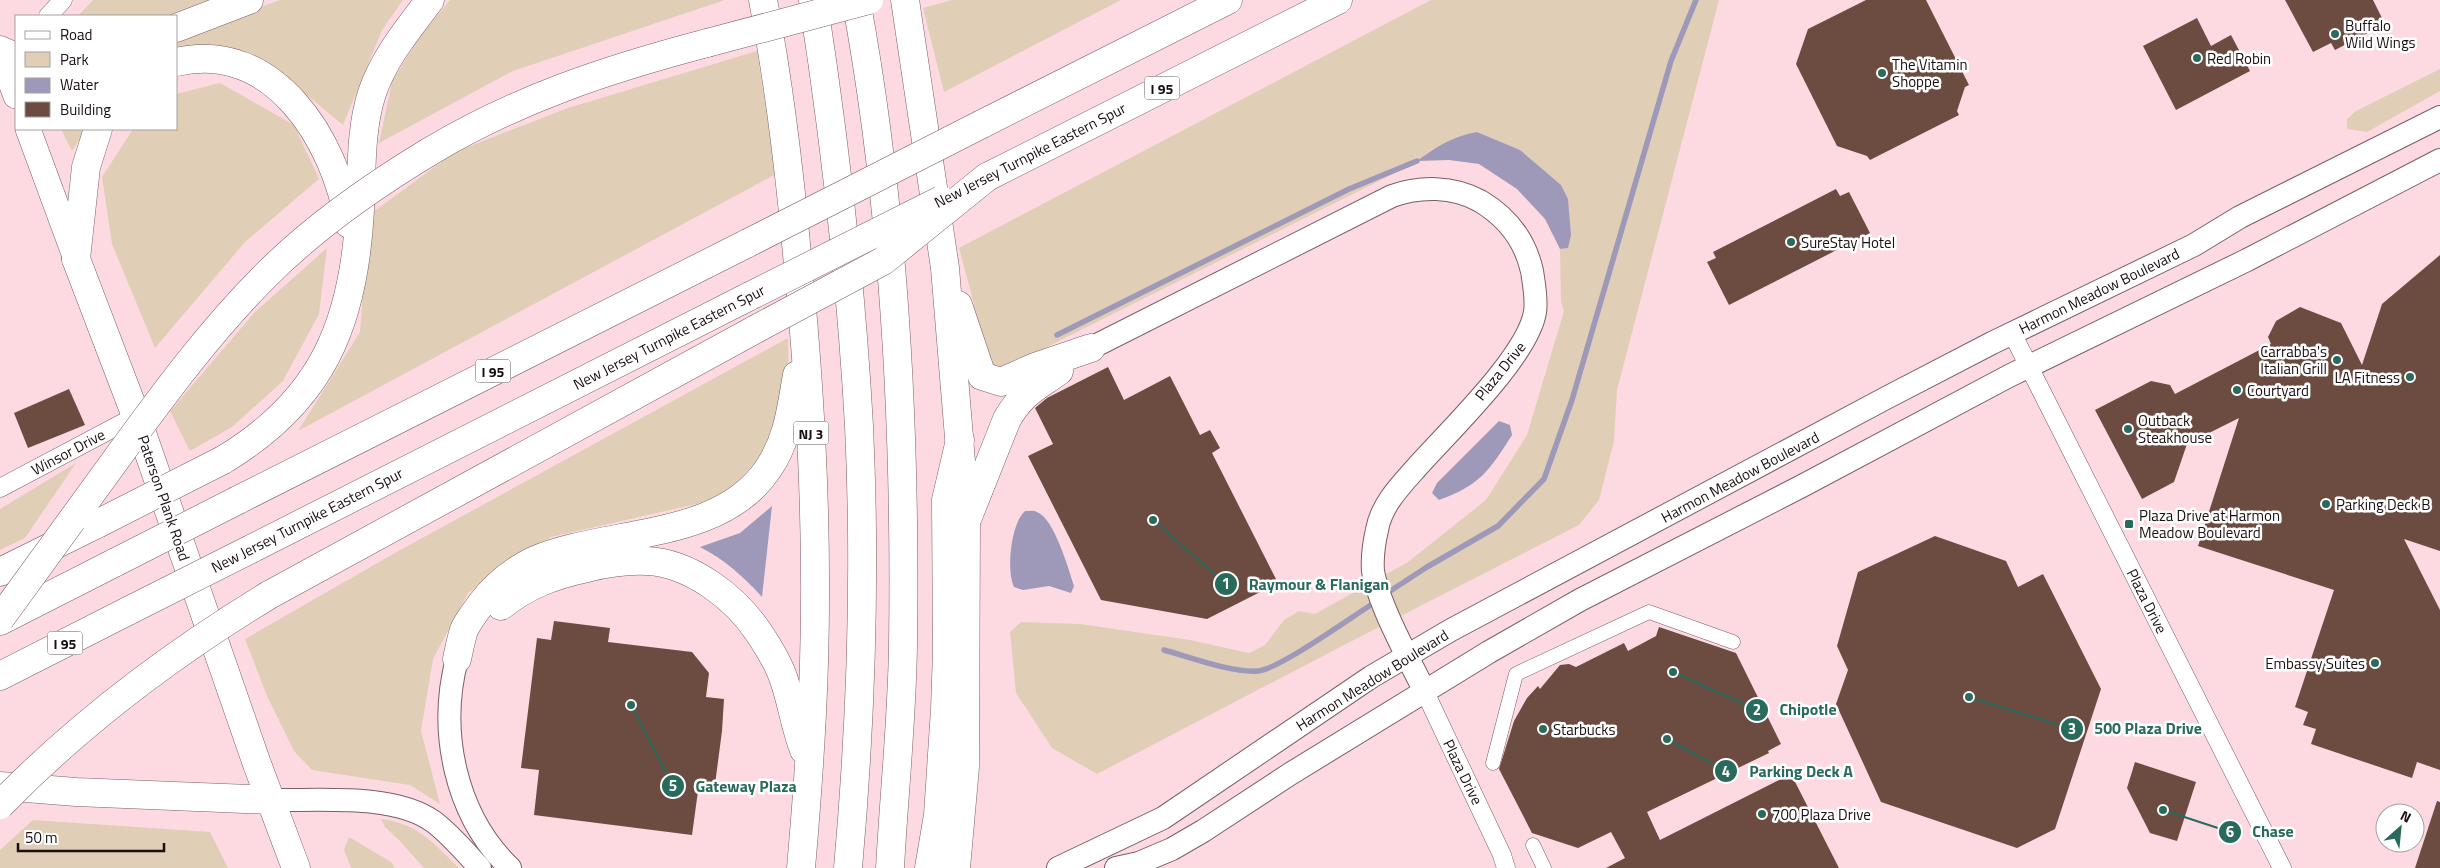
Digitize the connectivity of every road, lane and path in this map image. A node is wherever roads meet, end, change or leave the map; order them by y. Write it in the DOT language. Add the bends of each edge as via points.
graph roads {
  1 [pos="63,0"];
  2 [pos="249,0"];
  3 [pos="430,0"];
  4 [pos="763,0"];
  5 [pos="813,0"];
  6 [pos="856,0"];
  7 [pos="869,0"];
  8 [pos="905,0"];
  9 [pos="1228,0"];
  10 [pos="1338,0"];
  11 [pos="49,15"];
  12 [pos="178,27"];
  13 [pos="15,42"];
  14 [pos="0,51"];
  15 [pos="15,57"];
  16 [pos="178,62"];
  17 [pos="15,93"];
  18 [pos="2440,117"];
  19 [pos="28,130"];
  20 [pos="98,130"];
  21 [pos="2440,160"];
  22 [pos="987,176"];
  23 [pos="355,256"];
  24 [pos="76,259"];
  25 [pos="945,268"];
  26 [pos="2012,334"];
  27 [pos="805,335"];
  28 [pos="1091,348"];
  29 [pos="2029,366"];
  30 [pos="136,416"];
  31 [pos="960,440"];
  32 [pos="0,488"];
  33 [pos="966,522"];
  34 [pos="0,572"];
  35 [pos="0,620"];
  36 [pos="1733,642"];
  37 [pos="1407,654"];
  38 [pos="457,659"];
  39 [pos="0,676"];
  40 [pos="1425,692"];
  41 [pos="810,762"];
  42 [pos="1493,762"];
  43 [pos="0,786"];
  44 [pos="271,800"];
  45 [pos="0,805"];
  46 [pos="1533,845"];
  47 [pos="296,868"];
  48 [pos="480,868"];
  49 [pos="510,868"];
  50 [pos="801,868"];
  51 [pos="848,868"];
  52 [pos="890,868"];
  53 [pos="929,868"];
  54 [pos="956,868"];
  55 [pos="1058,868"];
  56 [pos="1116,868"];
  57 [pos="1506,868"];
  58 [pos="1544,868"];
  59 [pos="2282,868"];
  1 -- 11 [label="street"];
  2 -- 12 [label="main road"];
  3 -- 23 [label="main road" via="386,61 372,94 364,131"];
  4 -- 27 [label="main road, NJ 3" via="788,153"];
  5 -- 51 [label="main road" via="843,220 859,429 860,641"];
  6 -- 52 [label="main road" via="884,203 900,422 903,647"];
  7 -- 35 [label="main road, bridge" via="707,43 555,89 481,123 358,198 267,274 205,341"];
  8 -- 25 [label="main road"];
  9 -- 35 [label="main road, I 95, bridge"];
  10 -- 22 [label="main road, New Jersey Turnpike Eastern Spur / I 95"];
  13 -- 14 [label="street"];
  14 -- 15 [label="main road"];
  14 -- 17 [label="main road"];
  16 -- 23 [label="main road" via="206,59 236,64 266,78 296,105 322,142 338,176"];
  18 -- 26 [label="street, Harmon Meadow Boulevard" via="2240,218 2194,245"];
  19 -- 24 [label="main road, Paterson Plank Road"];
  20 -- 24 [label="main road" via="86,167"];
  21 -- 29 [label="street" via="2221,274"];
  22 -- 39 [label="main road, New Jersey Turnpike Eastern Spur / I 95, bridge"];
  22 -- 45 [label="main road, bridge" via="883,261 269,595 186,648 130,690 77,733"];
  23 -- 34 [label="main road, bridge" via="345,315 329,353 293,406 277,421 223,460"];
  24 -- 30 [label="main road, Paterson Plank Road"];
  25 -- 28 [label="main road" via="982,376 1001,382"];
  25 -- 31 [label="main road"];
  26 -- 29 [label="street, Plaza Drive"];
  26 -- 37 [label="street, Harmon Meadow Boulevard"];
  27 -- 38 [label="main road" via="787,431 768,470 752,488 717,511 689,522 561,553 533,562 510,575 484,600 464,630"];
  27 -- 41 [label="main road, NJ 3" via="815,549"];
  28 -- 33 [label="main road" via="1032,388 1015,406"];
  28 -- 37 [label="street, Plaza Drive" via="1392,196 1410,190 1431,188 1478,200 1512,226 1530,262 1536,311 1532,326 1498,377 1402,483 1382,511 1377,528 1373,569 1377,589"];
  29 -- 40 [label="street" via="1580,600"];
  29 -- 59 [label="street, Plaza Drive"];
  30 -- 32 [label="street, Winsor Drive"];
  30 -- 44 [label="main road, Paterson Plank Road"];
  31 -- 33 [label="main road"];
  31 -- 53 [label="main road" via="946,500 944,718 938,815"];
  33 -- 54 [label="main road" via="966,749"];
  36 -- 42 [label="street" via="1648,612 1516,674"];
  37 -- 40 [label="street, Plaza Drive"];
  37 -- 55 [label="street, Harmon Meadow Boulevard" via="1163,818"];
  38 -- 41 [label="main road" via="501,606 537,582 624,561 649,561 679,568 723,594 758,632 784,679 795,726"];
  38 -- 49 [label="street" via="448,714 455,770 462,794 480,830"];
  40 -- 56 [label="street" via="1195,836 1147,859"];
  40 -- 57 [label="street, Plaza Drive"];
  41 -- 50 [label="main road, NJ 3"];
  43 -- 44 [label="main road"];
  44 -- 47 [label="main road, Paterson Plank Road"];
  44 -- 48 [label="street" via="379,802 410,809 434,822"];
  46 -- 58 [label="street"];
}
